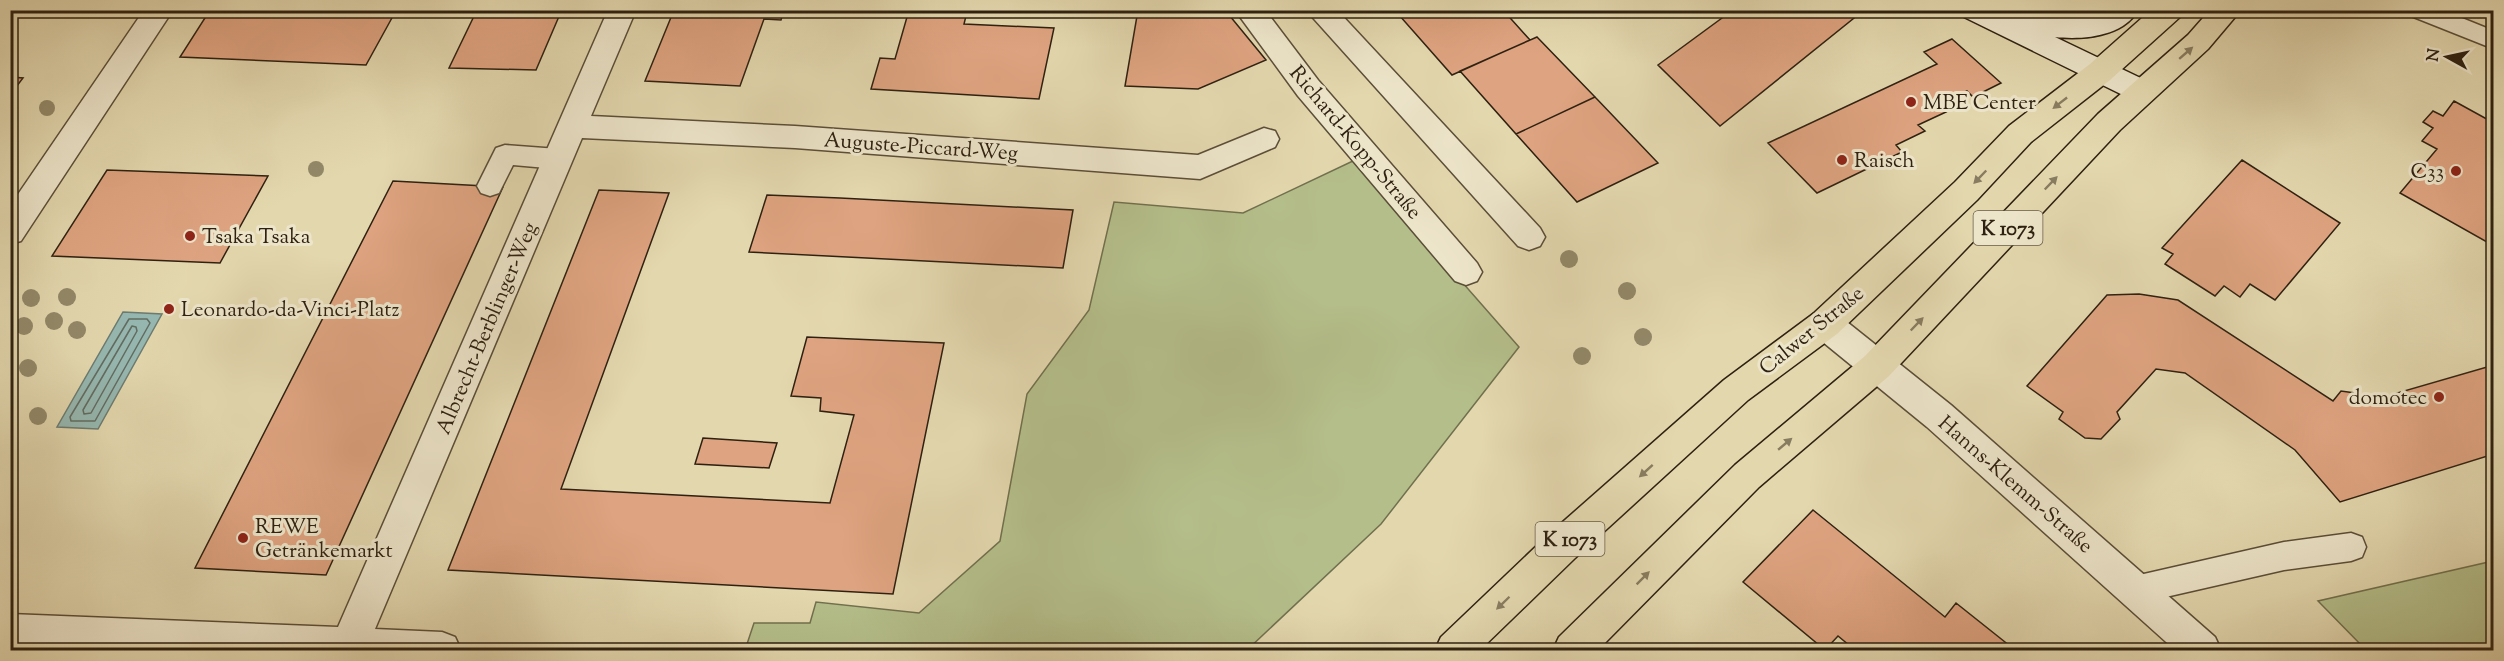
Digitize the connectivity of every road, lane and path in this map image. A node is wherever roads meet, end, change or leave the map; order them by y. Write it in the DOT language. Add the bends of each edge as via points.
graph roads {
  1 [pos="159,10"];
  2 [pos="622,10"];
  3 [pos="1249,10"];
  4 [pos="1320,10"];
  5 [pos="2124,10"];
  6 [pos="2170,10"];
  7 [pos="2227,10"];
  8 [pos="2419,10"];
  9 [pos="1978,13"];
  10 [pos="2493,41"];
  11 [pos="2100,72"];
  12 [pos="2141,91"];
  13 [pos="573,126"];
  14 [pos="1264,139"];
  15 [pos="558,159"];
  16 [pos="490,186"];
  17 [pos="10,232"];
  18 [pos="1529,237"];
  19 [pos="1466,272"];
  20 [pos="1825,324"];
  21 [pos="1877,366"];
  22 [pos="2351,547"];
  23 [pos="2135,590"];
  24 [pos="10,632"];
  25 [pos="349,645"];
  26 [pos="442,651"];
  27 [pos="1454,651"];
  28 [pos="1572,651"];
  29 [pos="2202,651"];
  1 -- 17 [label="street"];
  2 -- 13 [label="street, Albrecht-Berblinger-Weg"];
  3 -- 19 [label="street, Richard-Kopp-Straße" via="1308,88"];
  4 -- 18 [label="street"];
  5 -- 9 [label="street" via="2087,29"];
  6 -- 11 [label="main road, Calwer Straße / K 1073"];
  12 -- 7 [label="main road, K 1073, one-way" via="2198,42"];
  8 -- 10 [label="lane"];
  9 -- 11 [label="street"];
  11 -- 12 [label="street"];
  11 -- 20 [label="main road, Calwer Straße / K 1073, one-way" via="2020,134"];
  21 -- 12 [label="main road, K 1073, one-way"];
  13 -- 14 [label="street, Auguste-Piccard-Weg" via="795,137 1200,167"];
  13 -- 15 [label="street, Albrecht-Berblinger-Weg"];
  15 -- 16 [label="lane" via="506,155"];
  15 -- 25 [label="street, Albrecht-Berblinger-Weg"];
  20 -- 21 [label="street, Hanns-Klemm-Straße"];
  20 -- 27 [label="main road, Calwer Straße / K 1073, one-way" via="1728,397 1561,547"];
  21 -- 23 [label="street, Hanns-Klemm-Straße"];
  28 -- 21 [label="main road, K 1073, one-way" via="1747,476"];
  22 -- 23 [label="lane" via="2284,556"];
  23 -- 29 [label="street, Hanns-Klemm-Straße"];
  24 -- 25 [label="street"];
  25 -- 26 [label="street"];
}
